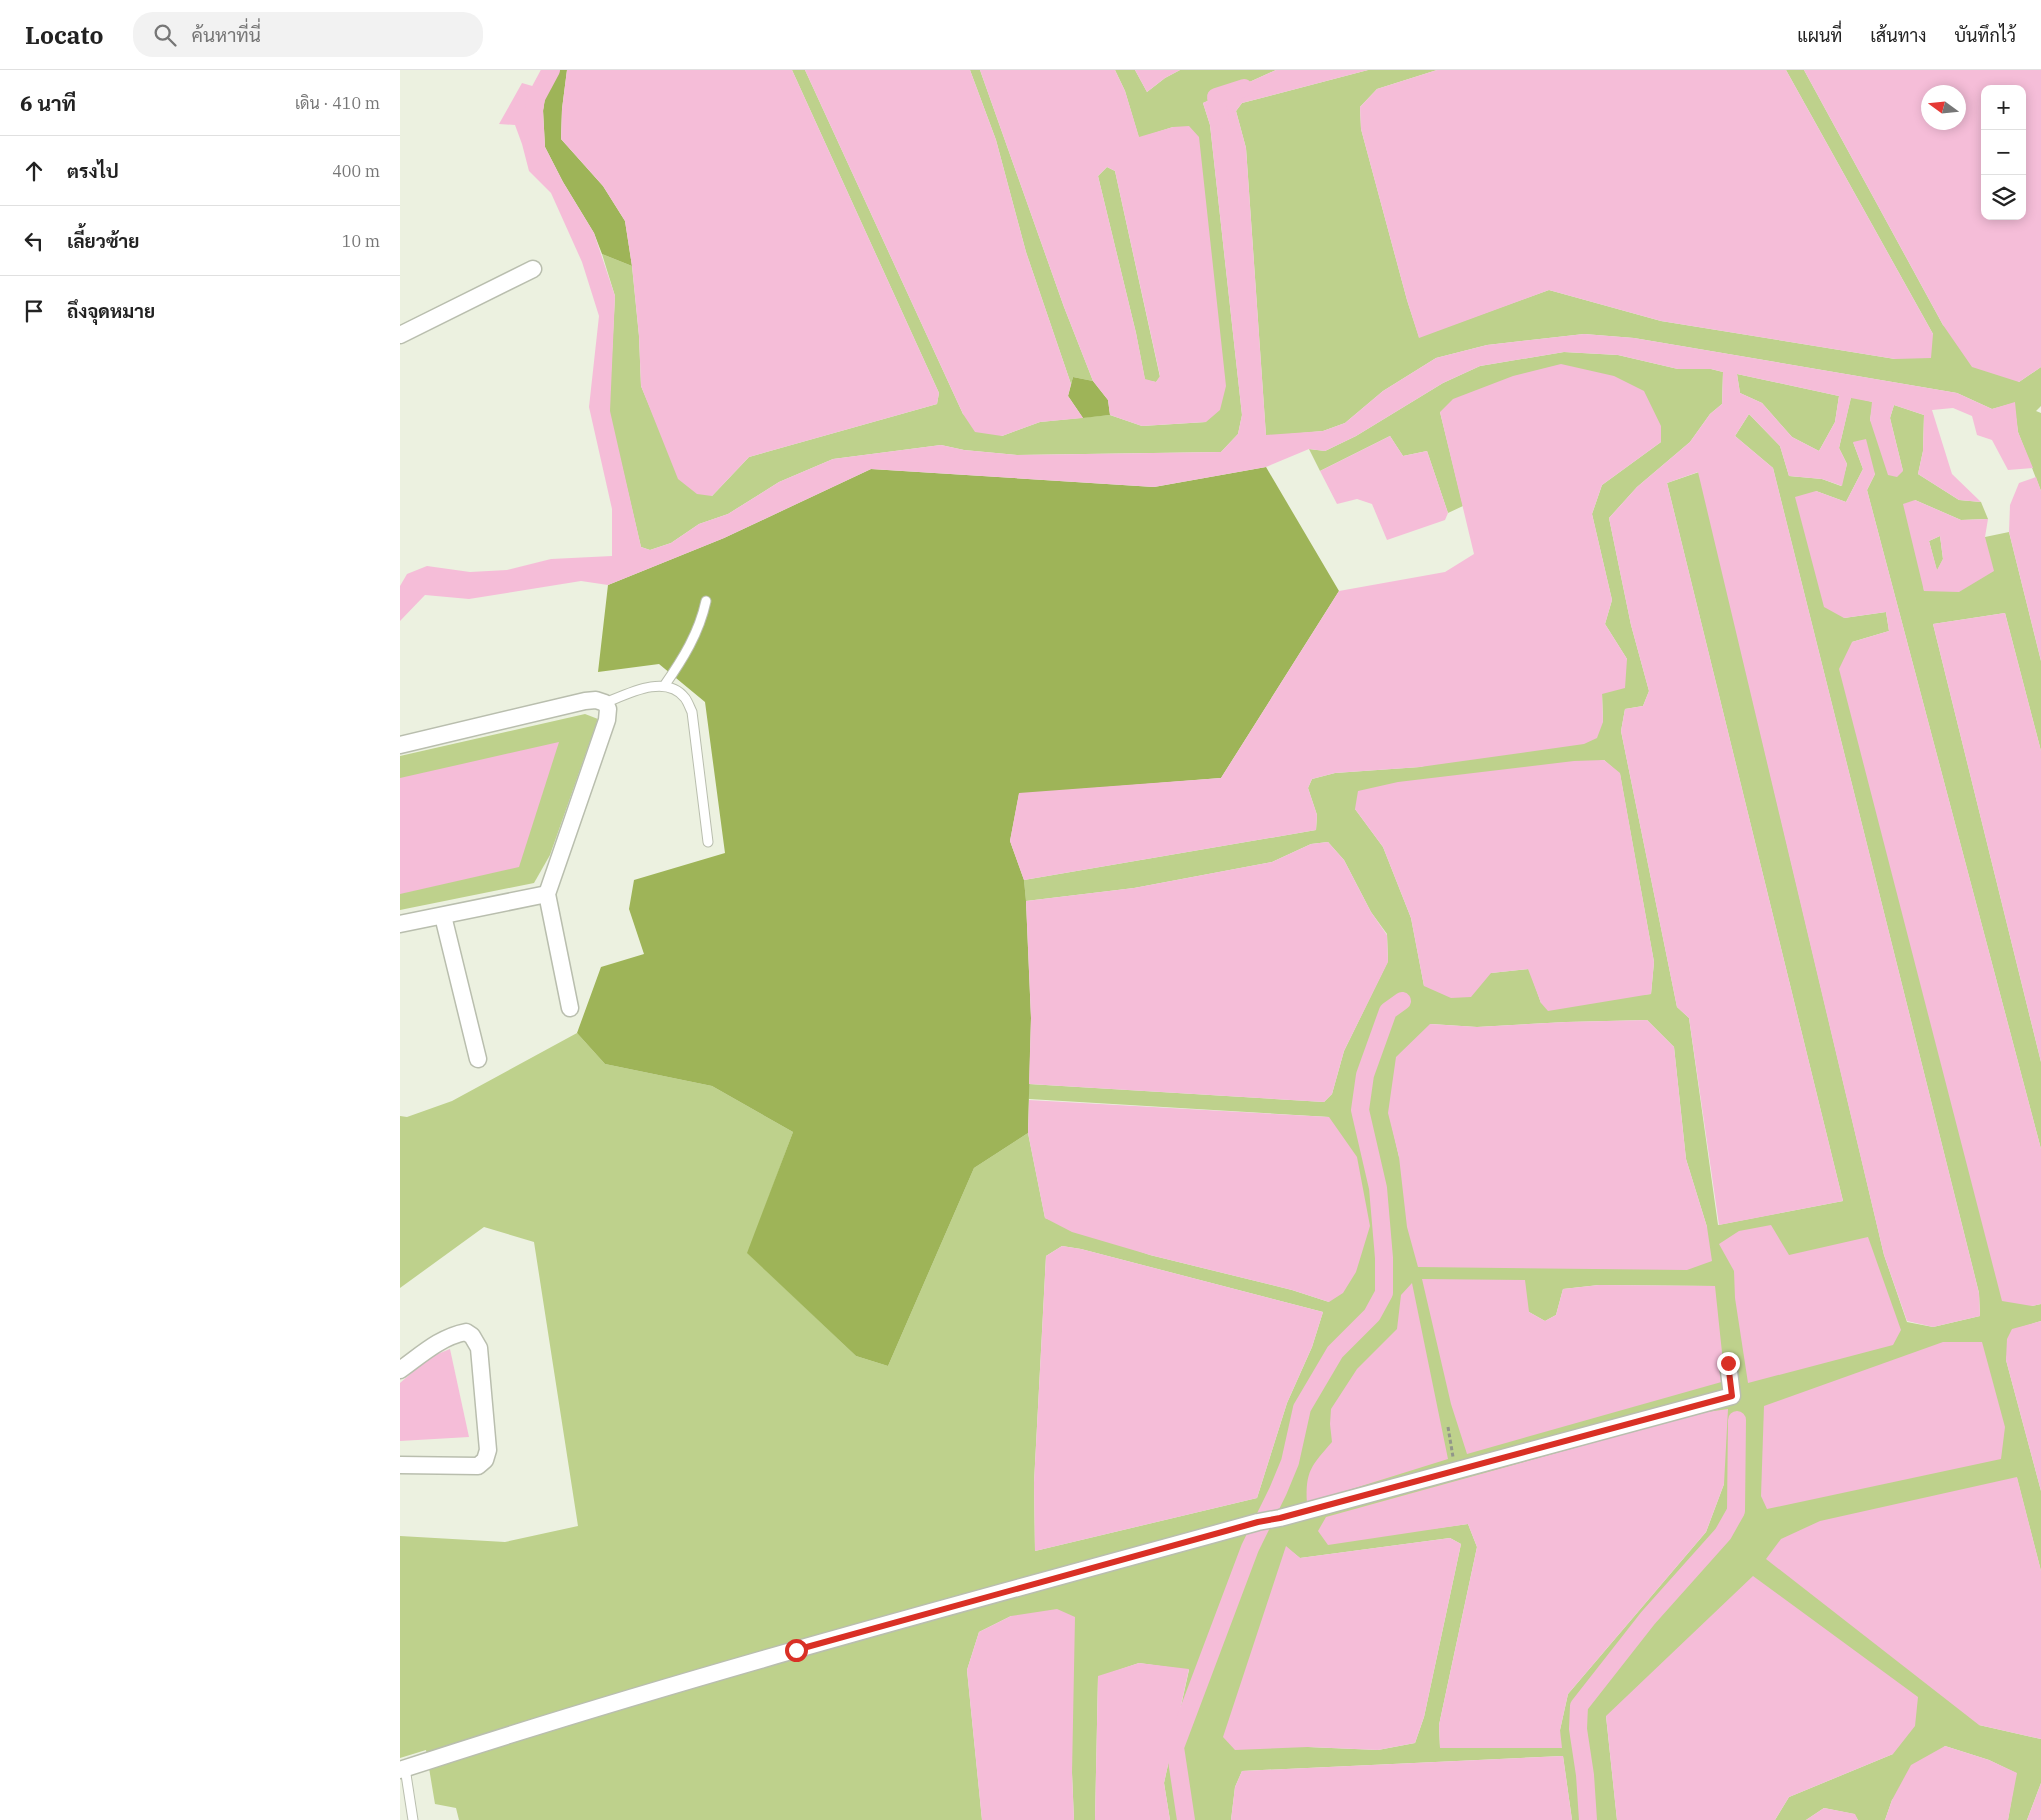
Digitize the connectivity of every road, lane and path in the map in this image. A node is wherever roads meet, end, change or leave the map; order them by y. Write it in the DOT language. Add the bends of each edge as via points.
graph roads {
  1 [pos="533,269"];
  2 [pos="400,335"];
  3 [pos="706,601"];
  4 [pos="664,686"];
  5 [pos="604,703"];
  6 [pos="400,745"];
  7 [pos="708,842"];
  8 [pos="547,894"];
  9 [pos="443,916"];
  10 [pos="400,924"];
  11 [pos="570,1008"];
  12 [pos="478,1059"];
  13 [pos="1728,1363"];
  14 [pos="400,1370"];
  15 [pos="1448,1427"];
  16 [pos="400,1466"];
  17 [pos="1455,1470"];
  18 [pos="403,1769"];
  19 [pos="413,1820"];
  1 -- 2 [label="street"];
  3 -- 4 [label="lane" via="690,647"];
  4 -- 5 [label="lane" via="642,689"];
  4 -- 7 [label="lane" via="684,697 692,712"];
  5 -- 6 [label="street" via="585,701"];
  5 -- 8 [label="street" via="608,709 607,720"];
  8 -- 9 [label="street"];
  8 -- 11 [label="street"];
  9 -- 10 [label="street"];
  9 -- 12 [label="street"];
  13 -- 17 [label="street" via="1732,1396"];
  14 -- 16 [label="street" via="441,1340 466,1332 472,1336 479,1348 488,1450 485,1460 478,1466"];
  15 -- 17 [label="path"];
  17 -- 18 [label="street" via="719,1672"];
  18 -- 19 [label="lane"];
}
